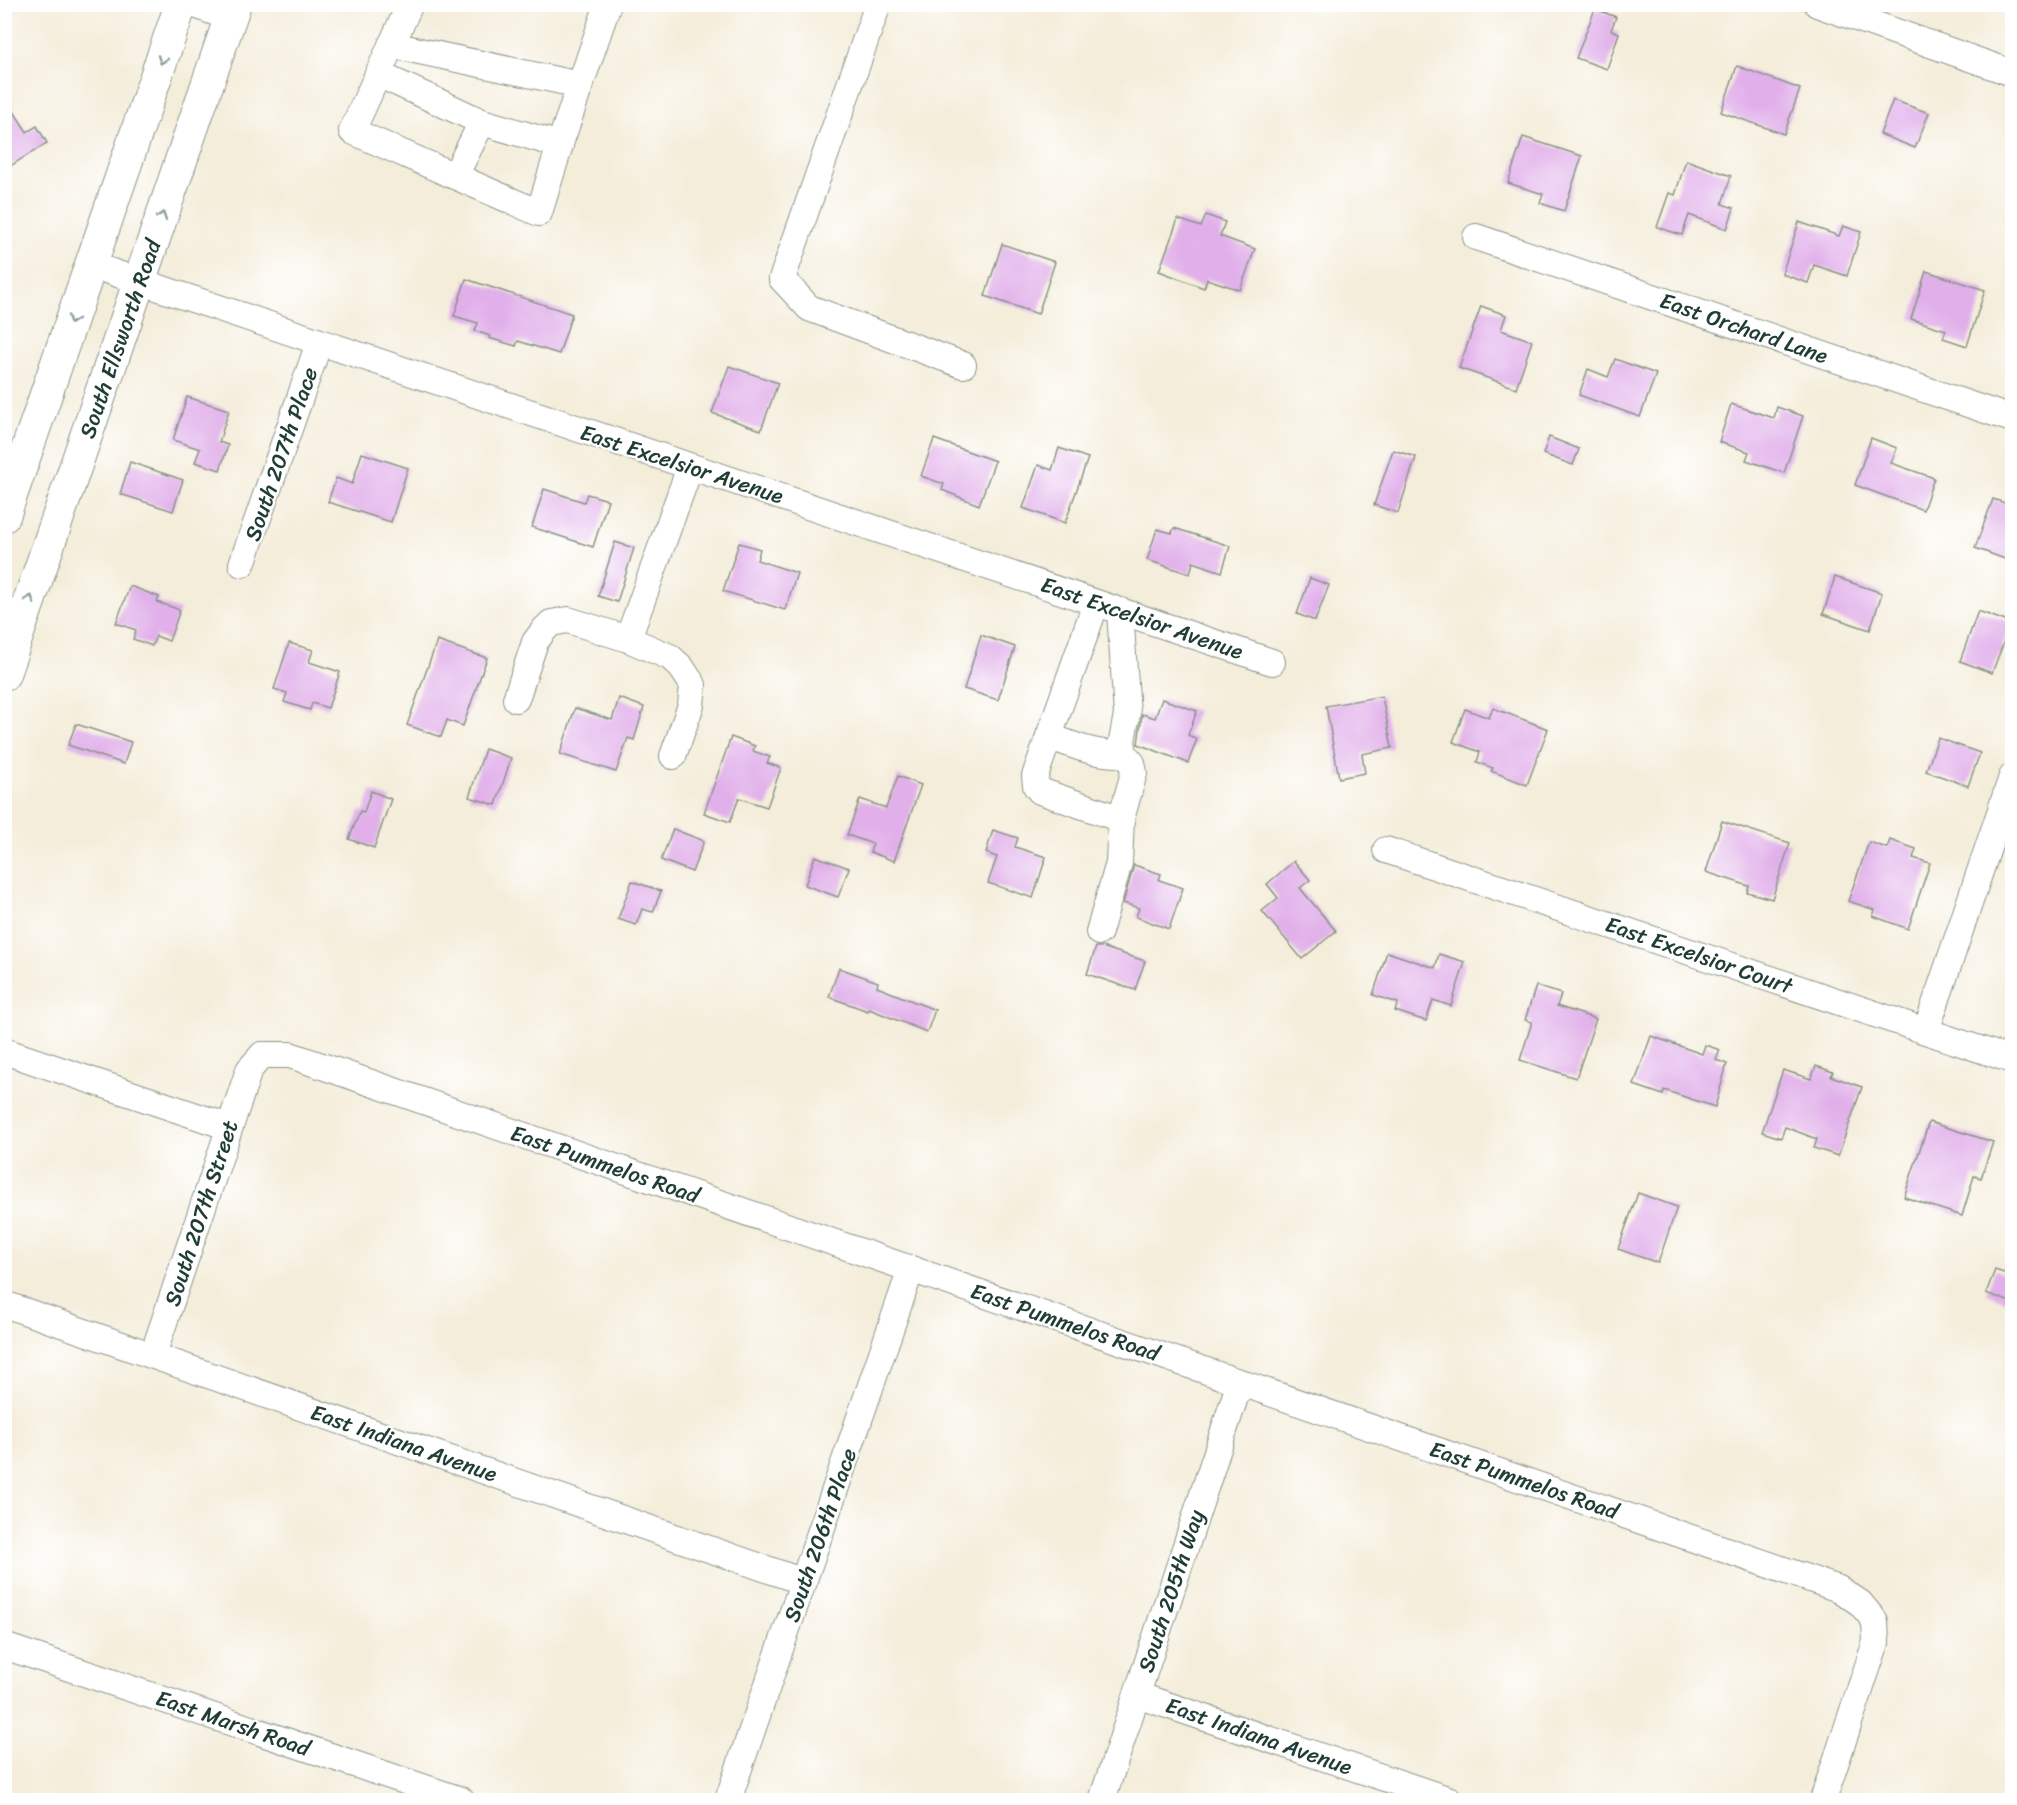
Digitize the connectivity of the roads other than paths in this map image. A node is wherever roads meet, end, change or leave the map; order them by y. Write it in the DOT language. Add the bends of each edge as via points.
graph roads {
  1 [pos="181,4"];
  2 [pos="192,4"];
  3 [pos="410,4"];
  4 [pos="878,4"];
  5 [pos="1817,4"];
  6 [pos="604,6"];
  7 [pos="233,11"];
  8 [pos="392,45"];
  9 [pos="2013,73"];
  10 [pos="378,74"];
  11 [pos="580,85"];
  12 [pos="482,122"];
  13 [pos="560,145"];
  14 [pos="455,176"];
  15 [pos="1476,237"];
  16 [pos="91,265"];
  17 [pos="140,282"];
  18 [pos="319,343"];
  19 [pos="963,365"];
  20 [pos="2013,419"];
  21 [pos="690,467"];
  22 [pos="4,516"];
  23 [pos="242,564"];
  24 [pos="1096,603"];
  25 [pos="1120,611"];
  26 [pos="628,639"];
  27 [pos="1272,662"];
  28 [pos="4,674"];
  29 [pos="516,699"];
  30 [pos="1049,736"];
  31 [pos="1124,754"];
  32 [pos="673,756"];
  33 [pos="2013,777"];
  34 [pos="1121,819"];
  35 [pos="1386,850"];
  36 [pos="1099,932"];
  37 [pos="1926,1031"];
  38 [pos="4,1051"];
  39 [pos="2013,1060"];
  40 [pos="249,1070"];
  41 [pos="229,1127"];
  42 [pos="911,1269"];
  43 [pos="4,1304"];
  44 [pos="153,1355"];
  45 [pos="1240,1383"];
  46 [pos="804,1582"];
  47 [pos="4,1646"];
  48 [pos="1137,1695"];
  49 [pos="461,1800"];
  50 [pos="728,1800"];
  51 [pos="1102,1800"];
  52 [pos="1450,1800"];
  53 [pos="1823,1800"];
  1 -- 16 [label="main road, one-way"];
  2 -- 7 [label="street"];
  3 -- 8 [label="street"];
  4 -- 19 [label="street" via="782,279 809,308"];
  5 -- 9 [label="street"];
  6 -- 11 [label="street"];
  17 -- 7 [label="main road, South Ellsworth Road, one-way"];
  8 -- 10 [label="street"];
  8 -- 11 [label="street"];
  10 -- 12 [label="street"];
  10 -- 14 [label="street" via="352,131"];
  11 -- 13 [label="street"];
  12 -- 13 [label="street"];
  12 -- 14 [label="street"];
  13 -- 14 [label="street" via="539,213"];
  15 -- 20 [label="street, East Orchard Lane"];
  16 -- 17 [label="street, East Excelsior Avenue"];
  16 -- 22 [label="main road, one-way"];
  17 -- 18 [label="street, East Excelsior Avenue"];
  28 -- 17 [label="main road, South Ellsworth Road, one-way"];
  18 -- 21 [label="street, East Excelsior Avenue"];
  18 -- 23 [label="street, South 207th Place"];
  21 -- 24 [label="street, East Excelsior Avenue"];
  21 -- 26 [label="street"];
  24 -- 25 [label="street, East Excelsior Avenue"];
  24 -- 30 [label="street"];
  25 -- 27 [label="street, East Excelsior Avenue"];
  25 -- 31 [label="street" via="1127,714"];
  26 -- 29 [label="street" via="568,620 551,623 535,642"];
  26 -- 32 [label="street" via="670,657 693,685 691,705"];
  30 -- 31 [label="street" via="1106,755"];
  30 -- 34 [label="street" via="1035,776 1040,791"];
  31 -- 34 [label="street" via="1134,772"];
  33 -- 37 [label="street"];
  34 -- 36 [label="street" via="1119,863"];
  35 -- 37 [label="street, East Excelsior Court"];
  37 -- 39 [label="street, East Excelsior Court"];
  38 -- 41 [label="street"];
  40 -- 41 [label="street, South 207th Street"];
  40 -- 42 [label="street, East Pummelos Road" via="262,1054 290,1055"];
  41 -- 44 [label="street, South 207th Street"];
  42 -- 45 [label="street, East Pummelos Road"];
  42 -- 46 [label="street, South 206th Place"];
  43 -- 44 [label="street, East Indiana Avenue"];
  44 -- 46 [label="street, East Indiana Avenue"];
  45 -- 48 [label="street, South 205th Way"];
  45 -- 53 [label="street, East Pummelos Road" via="1839,1589 1860,1603 1875,1621 1876,1642"];
  46 -- 50 [label="street, South 206th Place"];
  47 -- 49 [label="street, East Marsh Road"];
  48 -- 51 [label="street, South 205th Way"];
  48 -- 52 [label="street, East Indiana Avenue"];
}
